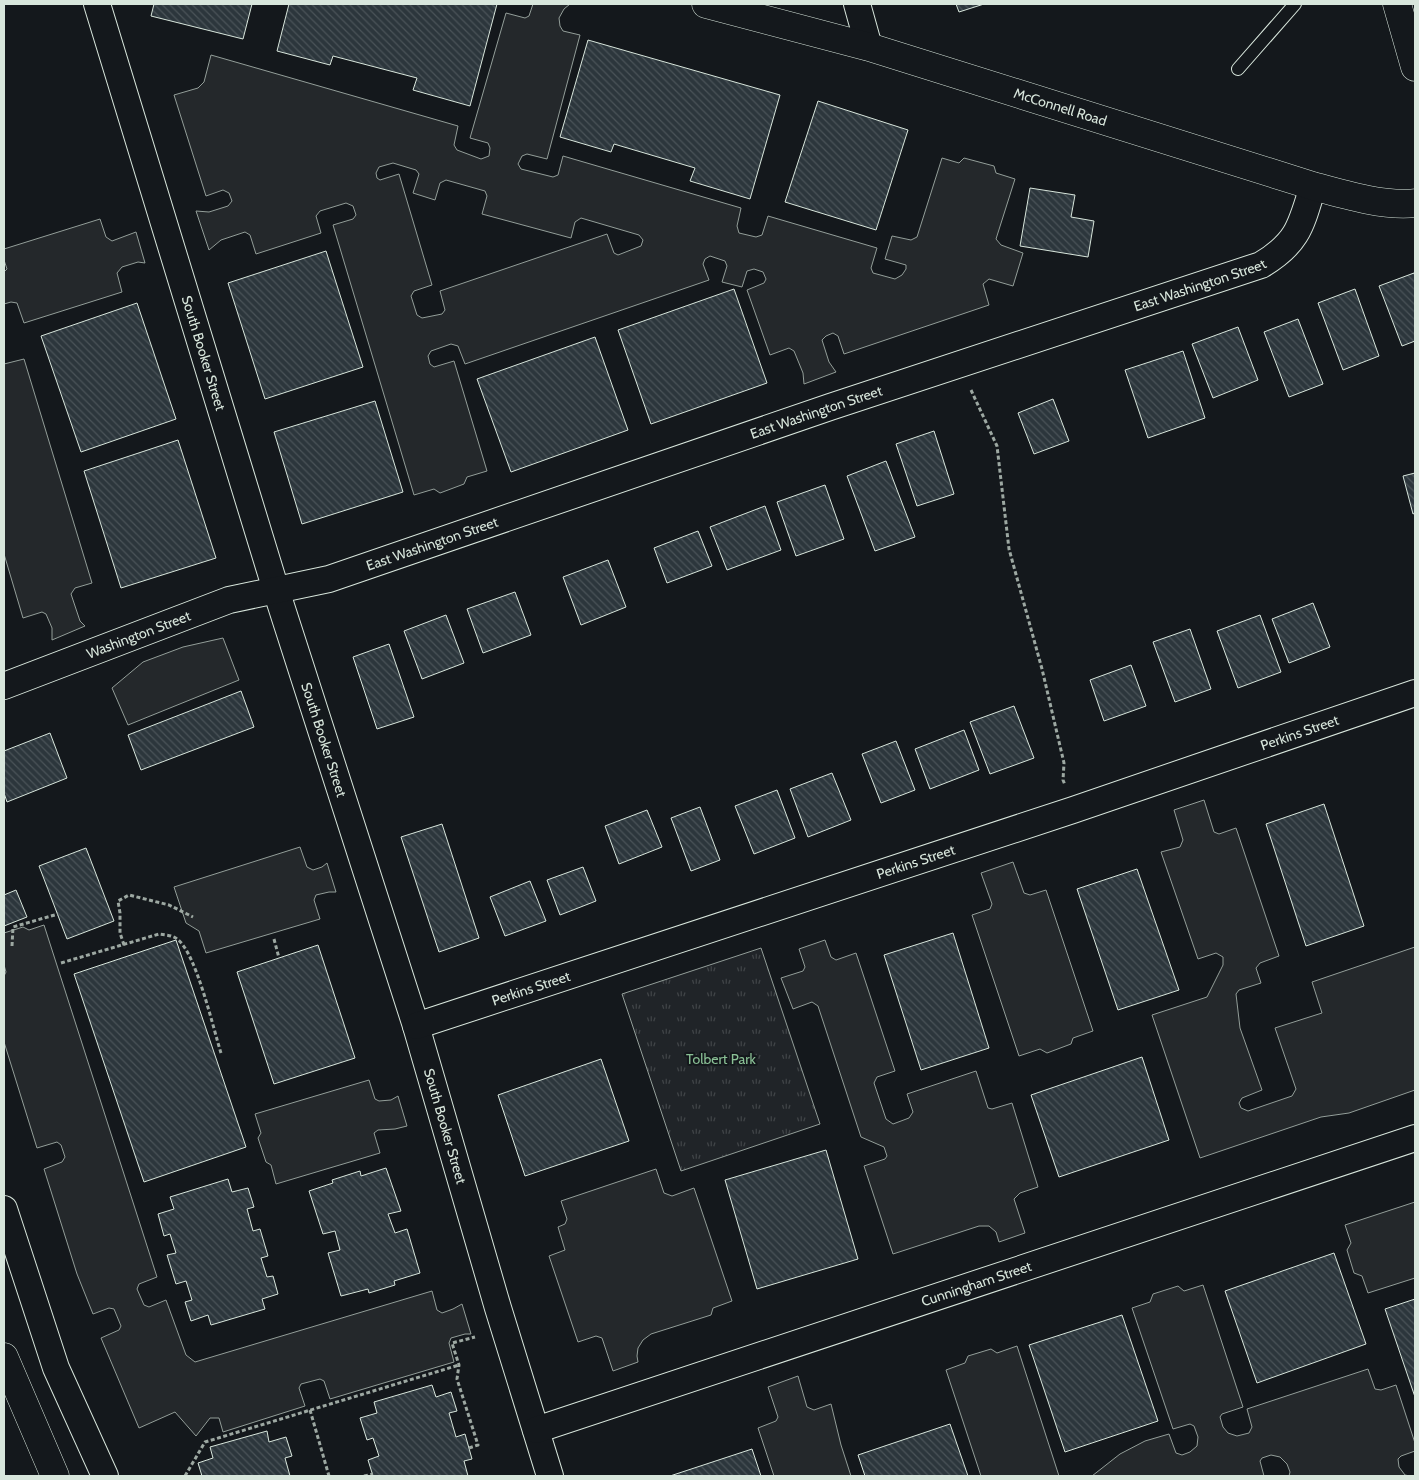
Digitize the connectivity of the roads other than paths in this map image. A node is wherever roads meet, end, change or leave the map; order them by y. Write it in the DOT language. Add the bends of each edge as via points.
graph roads {
  1 [pos="97,4"];
  2 [pos="706,4"];
  3 [pos="857,4"];
  4 [pos="1296,4"];
  5 [pos="1397,4"];
  6 [pos="869,46"];
  7 [pos="1415,67"];
  8 [pos="1238,70"];
  9 [pos="1313,186"];
  10 [pos="1415,203"];
  11 [pos="276,590"];
  12 [pos="4,686"];
  13 [pos="1415,693"];
  14 [pos="416,1026"];
  15 [pos="1415,1138"];
  16 [pos="4,1209"];
  17 [pos="4,1357"];
  18 [pos="536,1430"];
  19 [pos="55,1476"];
  20 [pos="106,1476"];
  21 [pos="550,1476"];
  1 -- 11 [label="street, South Booker Street"];
  2 -- 6 [label="main road, McConnell Road"];
  3 -- 6 [label="street"];
  4 -- 8 [label="lane"];
  5 -- 7 [label="main road"];
  6 -- 9 [label="main road, McConnell Road"];
  9 -- 10 [label="main road, McConnell Road" via="1358,198"];
  9 -- 11 [label="street, East Washington Street" via="1295,236 1285,248 1261,265 830,407 328,579"];
  11 -- 12 [label="street, Washington Street" via="229,600"];
  11 -- 14 [label="street, South Booker Street"];
  13 -- 14 [label="street, Perkins Street" via="1074,810"];
  14 -- 18 [label="street, South Booker Street"];
  15 -- 18 [label="street, Cunningham Street"];
  16 -- 20 [label="street" via="56,1368"];
  17 -- 19 [label="main road"];
  18 -- 21 [label="street, South Booker Street"];
}
